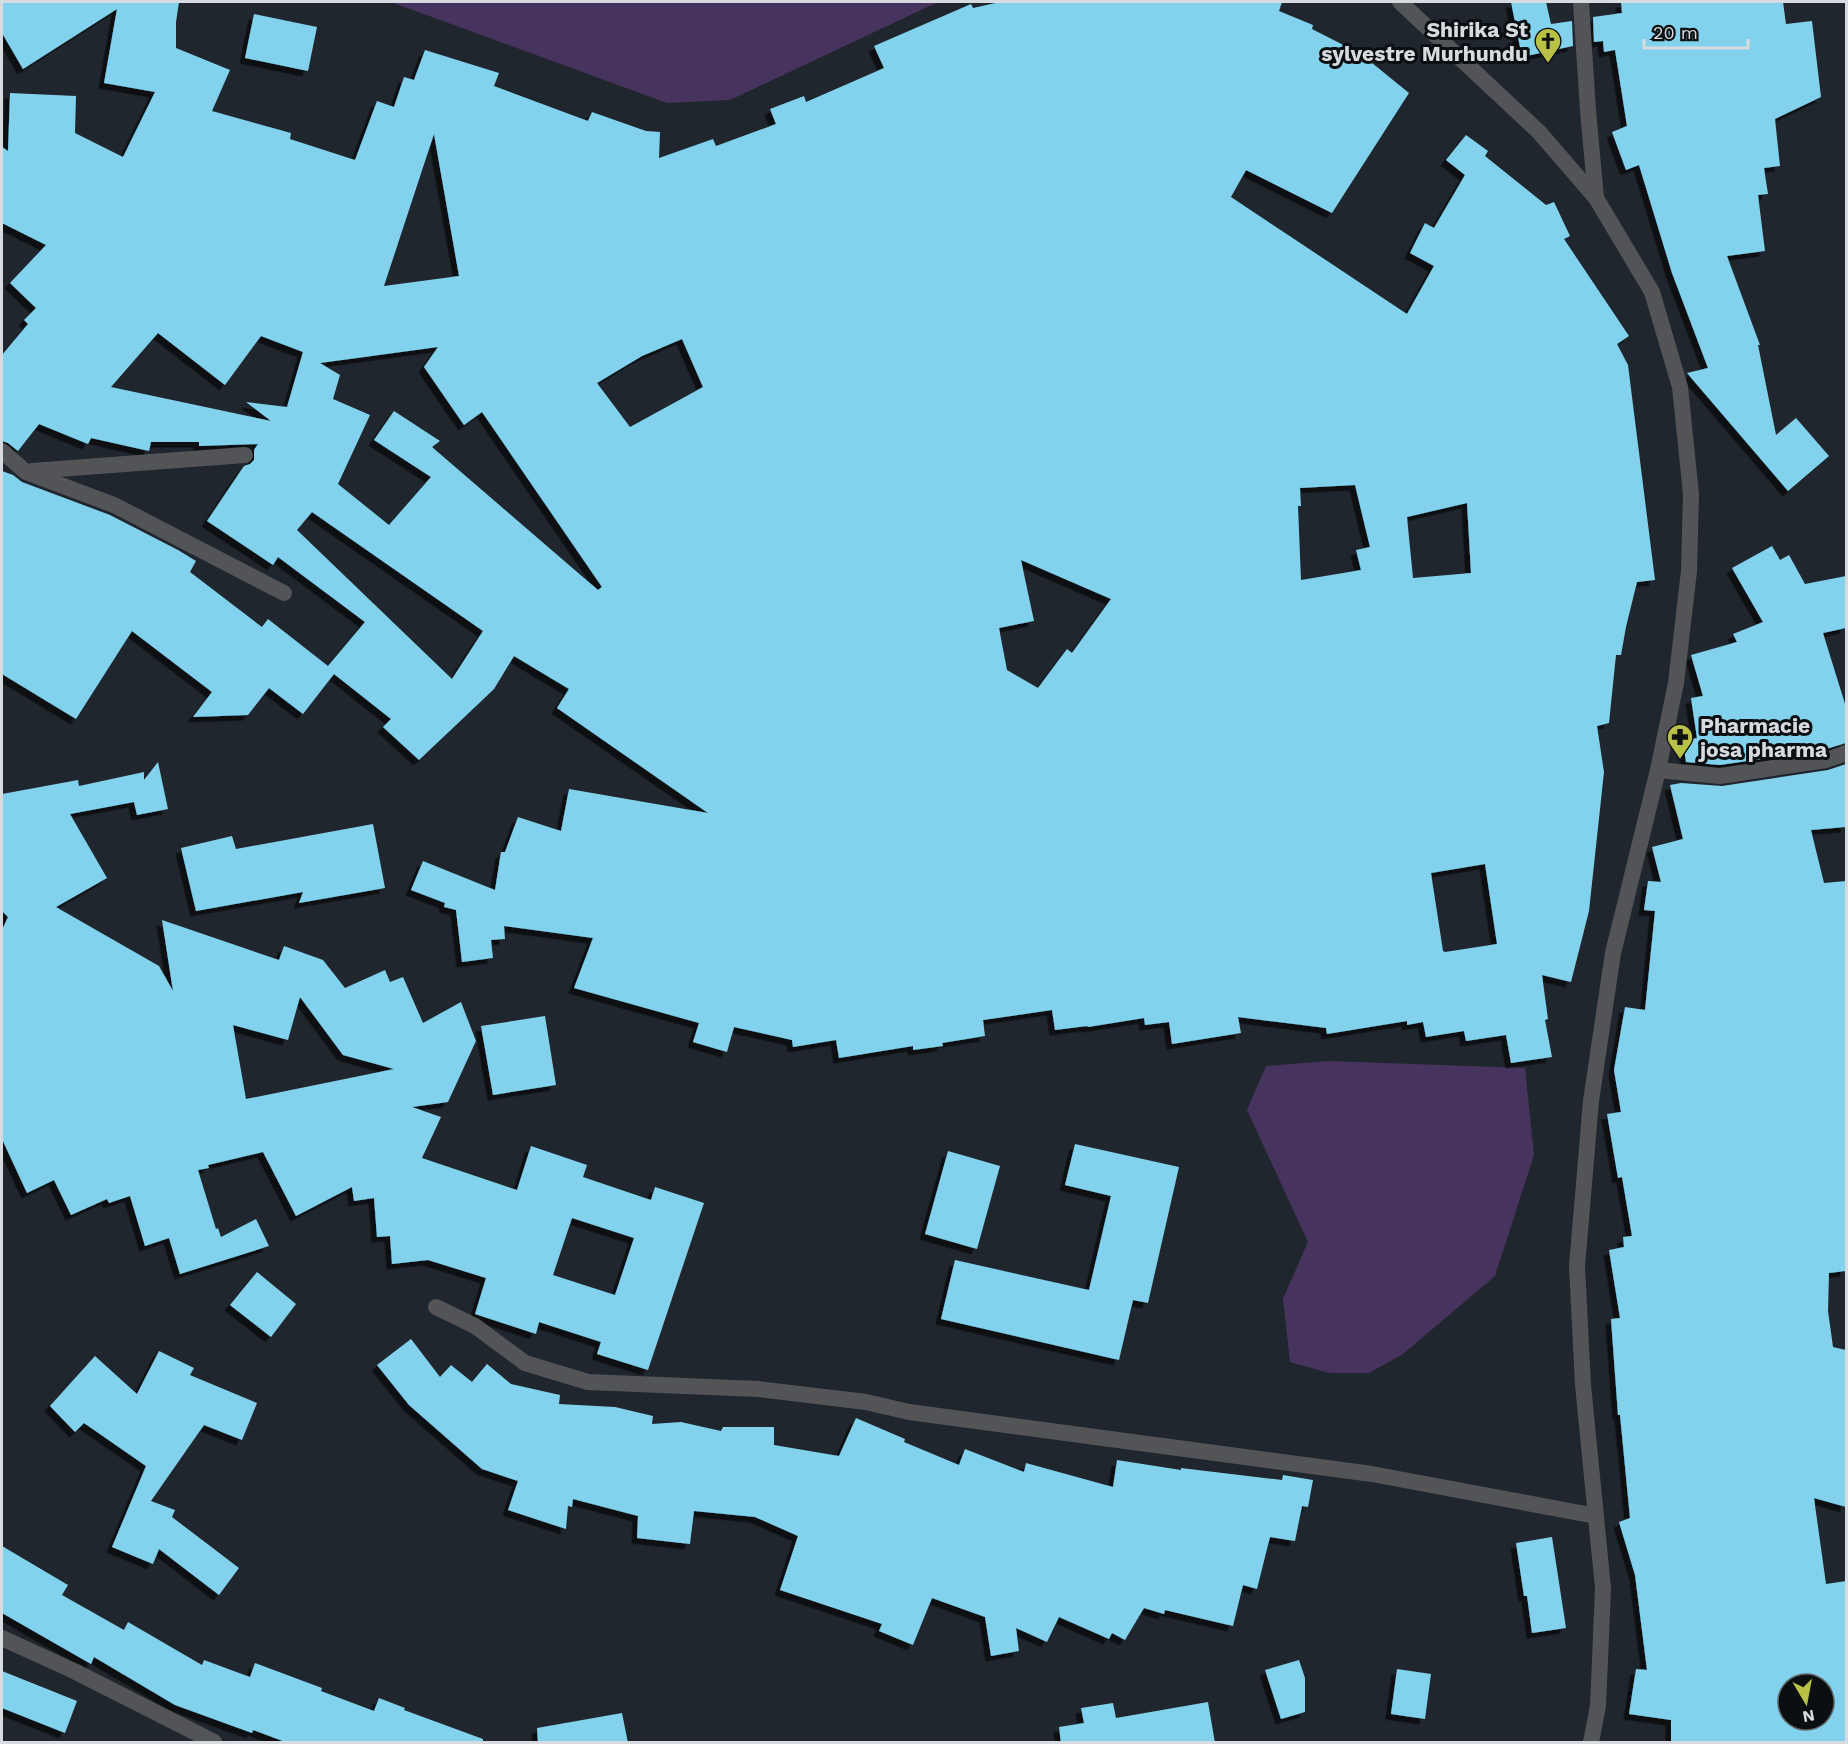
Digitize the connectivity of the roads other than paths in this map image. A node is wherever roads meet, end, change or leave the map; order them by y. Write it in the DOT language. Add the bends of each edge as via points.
graph roads {
  1 [pos="1400,2"];
  2 [pos="1581,2"];
  3 [pos="1596,198"];
  4 [pos="2,451"];
  5 [pos="244,455"];
  6 [pos="26,472"];
  7 [pos="284,593"];
  8 [pos="1846,753"];
  9 [pos="1658,770"];
  10 [pos="436,1307"];
  11 [pos="1596,1516"];
  12 [pos="2,1638"];
  13 [pos="214,1743"];
  14 [pos="1591,1743"];
  1 -- 3 [label="street" via="1539,132"];
  2 -- 3 [label="street"];
  3 -- 9 [label="street" via="1652,292 1680,387 1691,494 1689,571 1676,683"];
  4 -- 6 [label="street"];
  5 -- 6 [label="street"];
  6 -- 7 [label="street" via="114,506"];
  8 -- 9 [label="street" via="1826,760 1720,776"];
  9 -- 11 [label="street" via="1612,953 1591,1101 1577,1266 1583,1385"];
  10 -- 11 [label="street" via="475,1326 525,1363 588,1382 758,1389 866,1402 909,1412 1372,1474"];
  11 -- 14 [label="street" via="1603,1588 1598,1706"];
  12 -- 13 [label="street"];
}
